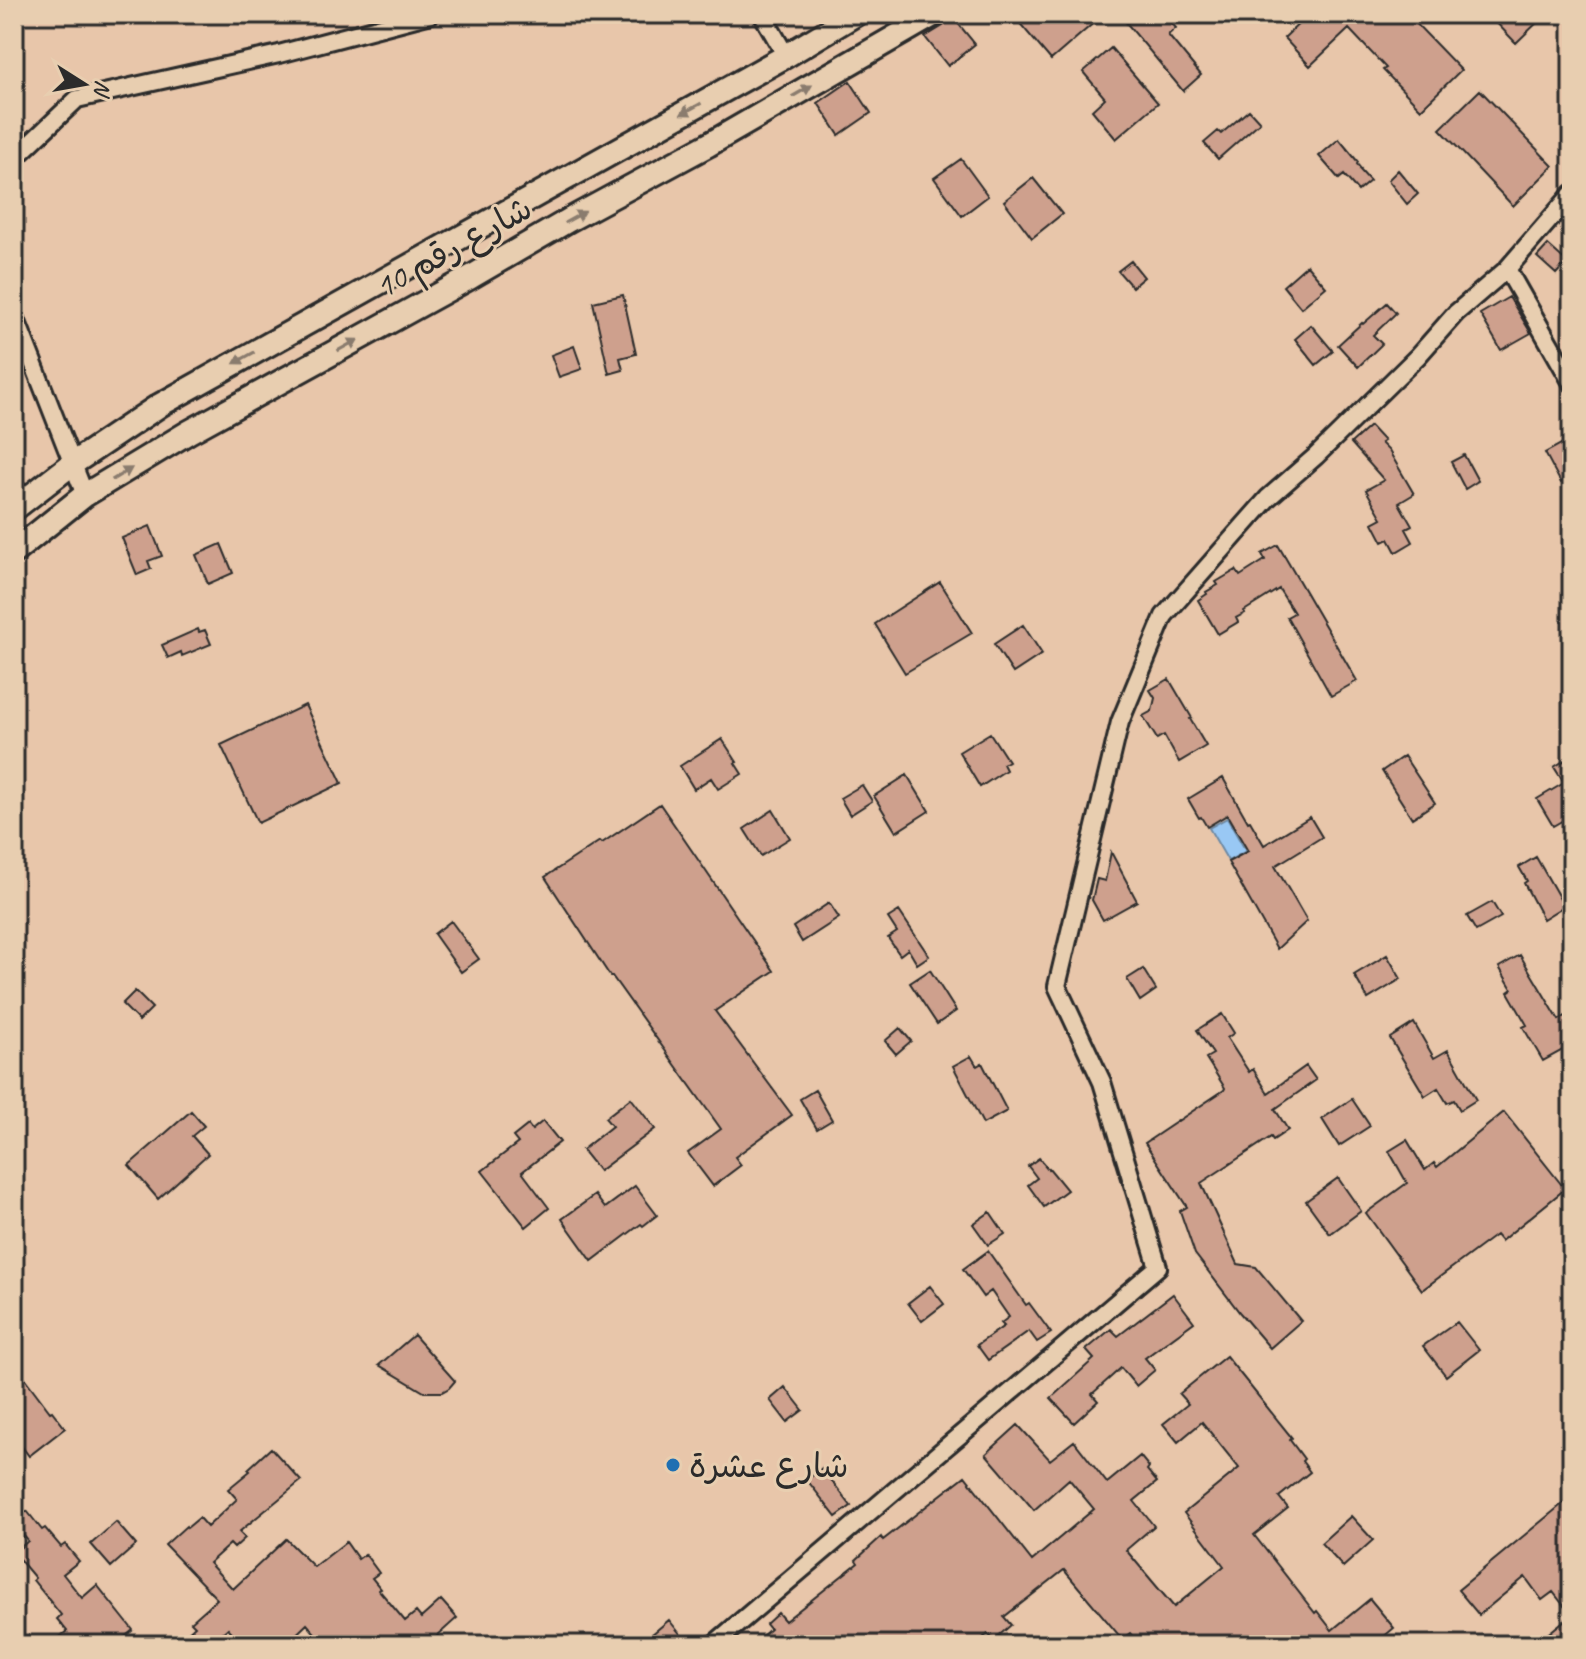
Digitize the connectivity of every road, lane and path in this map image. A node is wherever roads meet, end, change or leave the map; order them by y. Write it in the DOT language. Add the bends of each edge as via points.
graph roads {
  1 [pos="431,14"];
  2 [pos="762,14"];
  3 [pos="856,14"];
  4 [pos="935,14"];
  5 [pos="786,56"];
  6 [pos="14,159"];
  7 [pos="1572,194"];
  8 [pos="1507,269"];
  9 [pos="14,314"];
  10 [pos="1572,383"];
  11 [pos="72,464"];
  12 [pos="85,495"];
  13 [pos="14,509"];
  14 [pos="14,552"];
  15 [pos="713,1645"];
  1 -- 6 [label="street" via="77,99"];
  2 -- 5 [label="street"];
  3 -- 5 [label="main road, شارع رقم 10"];
  12 -- 4 [label="main road, شارع رقم 10, one-way"];
  5 -- 11 [label="main road, شارع رقم 10, one-way" via="160,405"];
  7 -- 8 [label="street"];
  8 -- 10 [label="street"];
  8 -- 15 [label="street" via="1268,498 1164,616 1120,722 1057,986 1102,1082 1158,1267"];
  9 -- 11 [label="street"];
  11 -- 12 [label="street"];
  11 -- 13 [label="main road, شارع رقم 10"];
  12 -- 14 [label="main road, شارع رقم 10"];
}
